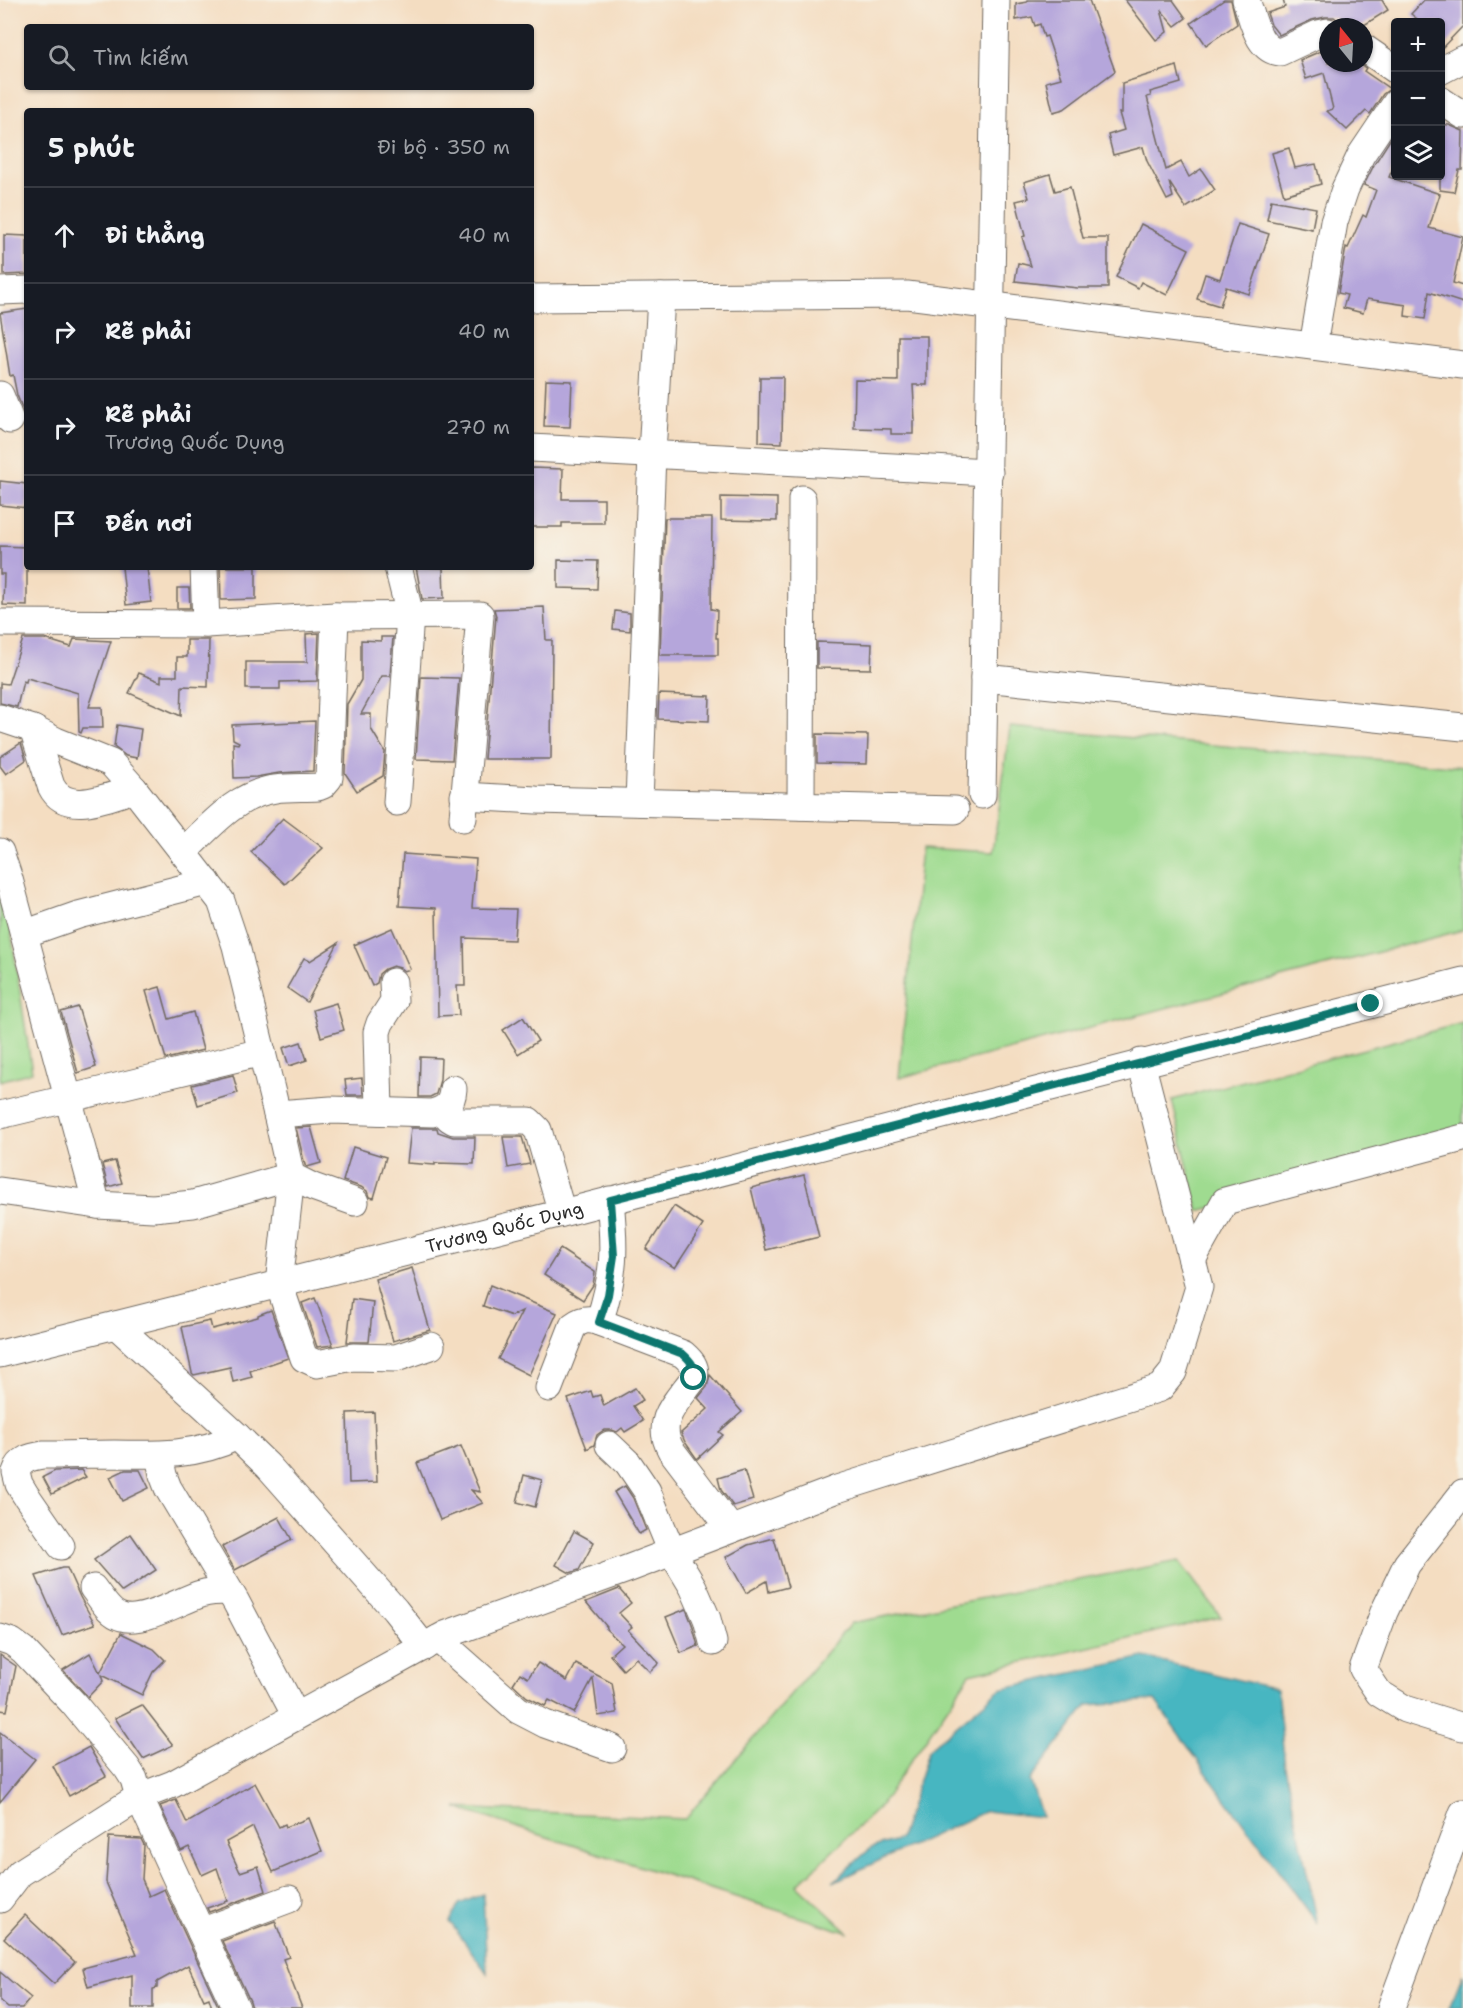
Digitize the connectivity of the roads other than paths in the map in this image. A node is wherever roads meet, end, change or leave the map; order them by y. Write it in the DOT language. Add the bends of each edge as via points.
graph roads {
  1 [pos="996,0"];
  2 [pos="1246,0"];
  3 [pos="1319,34"];
  4 [pos="1373,54"];
  5 [pos="1463,59"];
  6 [pos="1391,67"];
  7 [pos="1445,68"];
  8 [pos="1445,103"];
  9 [pos="1391,109"];
  10 [pos="1463,115"];
  11 [pos="24,290"];
  12 [pos="0,291"];
  13 [pos="661,297"];
  14 [pos="534,298"];
  15 [pos="989,306"];
  16 [pos="1313,346"];
  17 [pos="1463,365"];
  18 [pos="0,395"];
  19 [pos="10,420"];
  20 [pos="534,448"];
  21 [pos="652,454"];
  22 [pos="989,472"];
  23 [pos="802,498"];
  24 [pos="204,570"];
  25 [pos="400,570"];
  26 [pos="410,615"];
  27 [pos="335,616"];
  28 [pos="0,623"];
  29 [pos="206,624"];
  30 [pos="984,678"];
  31 [pos="0,718"];
  32 [pos="1463,727"];
  33 [pos="33,729"];
  34 [pos="134,789"];
  35 [pos="982,795"];
  36 [pos="397,802"];
  37 [pos="639,802"];
  38 [pos="801,806"];
  39 [pos="955,810"];
  40 [pos="0,852"];
  41 [pos="183,852"];
  42 [pos="207,882"];
  43 [pos="24,934"];
  44 [pos="1463,981"];
  45 [pos="393,982"];
  46 [pos="262,1052"];
  47 [pos="1141,1062"];
  48 [pos="69,1099"];
  49 [pos="379,1111"];
  50 [pos="291,1112"];
  51 [pos="0,1115"];
  52 [pos="1463,1138"];
  53 [pos="291,1176"];
  54 [pos="0,1191"];
  55 [pos="610,1200"];
  56 [pos="355,1202"];
  57 [pos="97,1205"];
  58 [pos="562,1213"];
  59 [pos="1192,1260"];
  60 [pos="279,1284"];
  61 [pos="599,1322"];
  62 [pos="116,1325"];
  63 [pos="431,1346"];
  64 [pos="0,1354"];
  65 [pos="549,1388"];
  66 [pos="237,1436"];
  67 [pos="609,1445"];
  68 [pos="159,1455"];
  69 [pos="1463,1493"];
  70 [pos="731,1529"];
  71 [pos="61,1546"];
  72 [pos="672,1552"];
  73 [pos="93,1588"];
  74 [pos="229,1591"];
  75 [pos="0,1638"];
  76 [pos="713,1642"];
  77 [pos="431,1643"];
  78 [pos="296,1716"];
  79 [pos="1463,1726"];
  80 [pos="612,1748"];
  81 [pos="139,1797"];
  82 [pos="1463,1813"];
  83 [pos="0,1899"];
  84 [pos="289,1899"];
  85 [pos="201,1932"];
  86 [pos="236,2008"];
  87 [pos="1391,2008"];
  1 -- 15 [label="street"];
  2 -- 3 [label="street" via="1264,45 1276,52"];
  4 -- 6 [label="street"];
  5 -- 7 [label="street"];
  8 -- 10 [label="street"];
  9 -- 16 [label="street" via="1361,155 1334,222"];
  11 -- 12 [label="street"];
  13 -- 14 [label="street"];
  13 -- 15 [label="street" via="907,295"];
  13 -- 21 [label="street"];
  15 -- 16 [label="street"];
  15 -- 22 [label="street"];
  16 -- 17 [label="street"];
  18 -- 19 [label="street"];
  20 -- 21 [label="street"];
  21 -- 22 [label="street"];
  21 -- 37 [label="street"];
  22 -- 30 [label="street"];
  23 -- 38 [label="street"];
  24 -- 29 [label="street"];
  25 -- 26 [label="street"];
  26 -- 27 [label="street"];
  26 -- 36 [label="street"];
  26 -- 37 [label="street" via="480,615 464,807"];
  27 -- 29 [label="street"];
  27 -- 41 [label="street" via="329,778 318,787 275,789 242,800"];
  28 -- 29 [label="street"];
  30 -- 32 [label="street"];
  30 -- 35 [label="street"];
  31 -- 33 [label="street"];
  33 -- 34 [label="street" via="111,763"];
  33 -- 34 [label="street" via="51,786 61,800 77,804"];
  34 -- 41 [label="street"];
  37 -- 38 [label="street"];
  38 -- 39 [label="street"];
  40 -- 43 [label="street"];
  41 -- 42 [label="street"];
  42 -- 43 [label="street" via="78,915"];
  42 -- 46 [label="street" via="221,902 236,945"];
  43 -- 48 [label="street"];
  44 -- 47 [label="street, Trương Quốc Dụng"];
  45 -- 49 [label="street" via="394,1001 377,1032"];
  46 -- 48 [label="street"];
  46 -- 50 [label="street"];
  47 -- 55 [label="street, Trương Quốc Dụng"];
  47 -- 59 [label="street"];
  48 -- 51 [label="street"];
  48 -- 57 [label="street"];
  49 -- 50 [label="street"];
  49 -- 58 [label="street" via="432,1113 448,1099 448,1118 454,1121 529,1121 538,1130"];
  50 -- 53 [label="street"];
  52 -- 59 [label="street" via="1224,1201"];
  53 -- 56 [label="street"];
  53 -- 57 [label="street" via="180,1207"];
  53 -- 60 [label="street"];
  54 -- 57 [label="street"];
  55 -- 58 [label="street, Trương Quốc Dụng"];
  55 -- 61 [label="street" via="614,1256"];
  58 -- 60 [label="street, Trương Quốc Dụng"];
  59 -- 70 [label="street" via="1199,1287 1173,1371 1160,1388 837,1489"];
  60 -- 62 [label="street, Trương Quốc Dụng"];
  60 -- 63 [label="street" via="309,1362 352,1357 396,1358"];
  61 -- 65 [label="street" via="586,1319 573,1326"];
  61 -- 70 [label="street" via="690,1360 694,1378 667,1418 665,1436 671,1450"];
  62 -- 64 [label="street, Trương Quốc Dụng"];
  62 -- 66 [label="street"];
  66 -- 68 [label="street" via="208,1449"];
  66 -- 77 [label="street" via="395,1610"];
  67 -- 72 [label="street" via="628,1463 647,1491"];
  68 -- 71 [label="street" via="43,1455 22,1461 16,1472 19,1484"];
  68 -- 74 [label="street" via="168,1488"];
  69 -- 79 [label="street" via="1407,1564 1363,1669 1379,1693 1405,1709"];
  70 -- 72 [label="street"];
  72 -- 76 [label="street" via="693,1587"];
  72 -- 77 [label="street"];
  73 -- 74 [label="street" via="113,1613 128,1618 144,1616 205,1593"];
  74 -- 78 [label="street"];
  75 -- 81 [label="street" via="23,1650 87,1719 127,1768"];
  77 -- 78 [label="street"];
  77 -- 80 [label="street" via="518,1710"];
  78 -- 81 [label="street" via="173,1784"];
  81 -- 83 [label="street" via="20,1873"];
  81 -- 85 [label="street"];
  82 -- 87 [label="street"];
  84 -- 85 [label="street"];
  85 -- 86 [label="street"];
}
